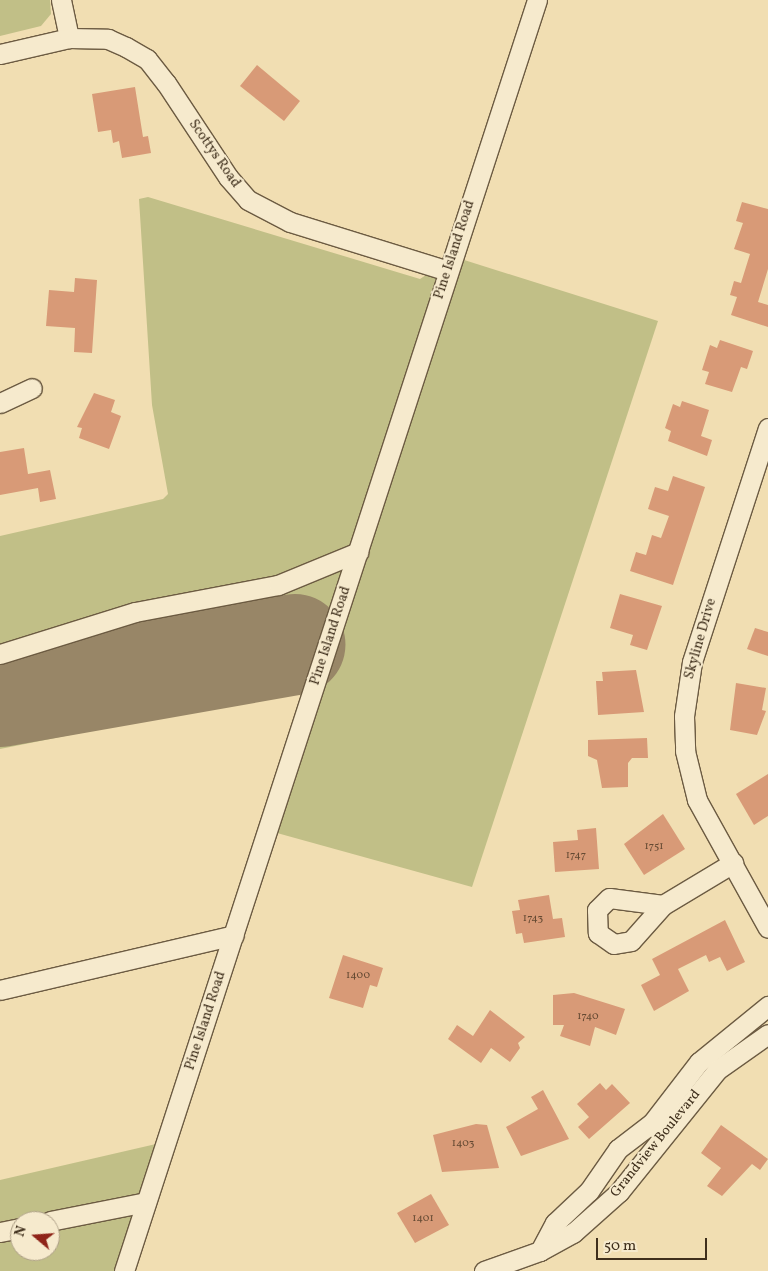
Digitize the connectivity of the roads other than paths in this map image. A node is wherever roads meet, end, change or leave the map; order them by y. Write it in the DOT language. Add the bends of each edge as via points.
graph roads {
  1 [pos="61,0"];
  2 [pos="537,0"];
  3 [pos="70,38"];
  4 [pos="0,54"];
  5 [pos="448,271"];
  6 [pos="32,388"];
  7 [pos="0,403"];
  8 [pos="768,428"];
  9 [pos="358,552"];
  10 [pos="0,654"];
  11 [pos="733,863"];
  12 [pos="663,905"];
  13 [pos="768,928"];
  14 [pos="234,935"];
  15 [pos="0,990"];
  16 [pos="768,1006"];
  17 [pos="768,1034"];
  18 [pos="146,1202"];
  19 [pos="60,1220"];
  20 [pos="540,1251"];
  21 [pos="124,1271"];
  22 [pos="484,1271"];
  1 -- 3 [label="street"];
  2 -- 5 [label="street, Pine Island Road"];
  3 -- 4 [label="street, Scottys Road"];
  3 -- 5 [label="street, Scottys Road" via="108,39 147,59 248,200 290,222"];
  5 -- 9 [label="street, Pine Island Road"];
  6 -- 7 [label="street"];
  8 -- 11 [label="street, Skyline Drive" via="692,662 684,716 689,777"];
  9 -- 10 [label="street" via="278,585 135,612"];
  9 -- 14 [label="street, Pine Island Road"];
  11 -- 12 [label="street"];
  11 -- 13 [label="street, Skyline Drive"];
  14 -- 15 [label="street"];
  14 -- 18 [label="street, Pine Island Road"];
  16 -- 20 [label="street, Grandview Boulevard" via="699,1062 652,1123 618,1149 588,1191 556,1223"];
  17 -- 20 [label="street, Grandview Boulevard" via="717,1070 619,1192 573,1233"];
  18 -- 19 [label="street"];
  18 -- 21 [label="street, Pine Island Road"];
  20 -- 22 [label="street, Grandview Boulevard"];
}
